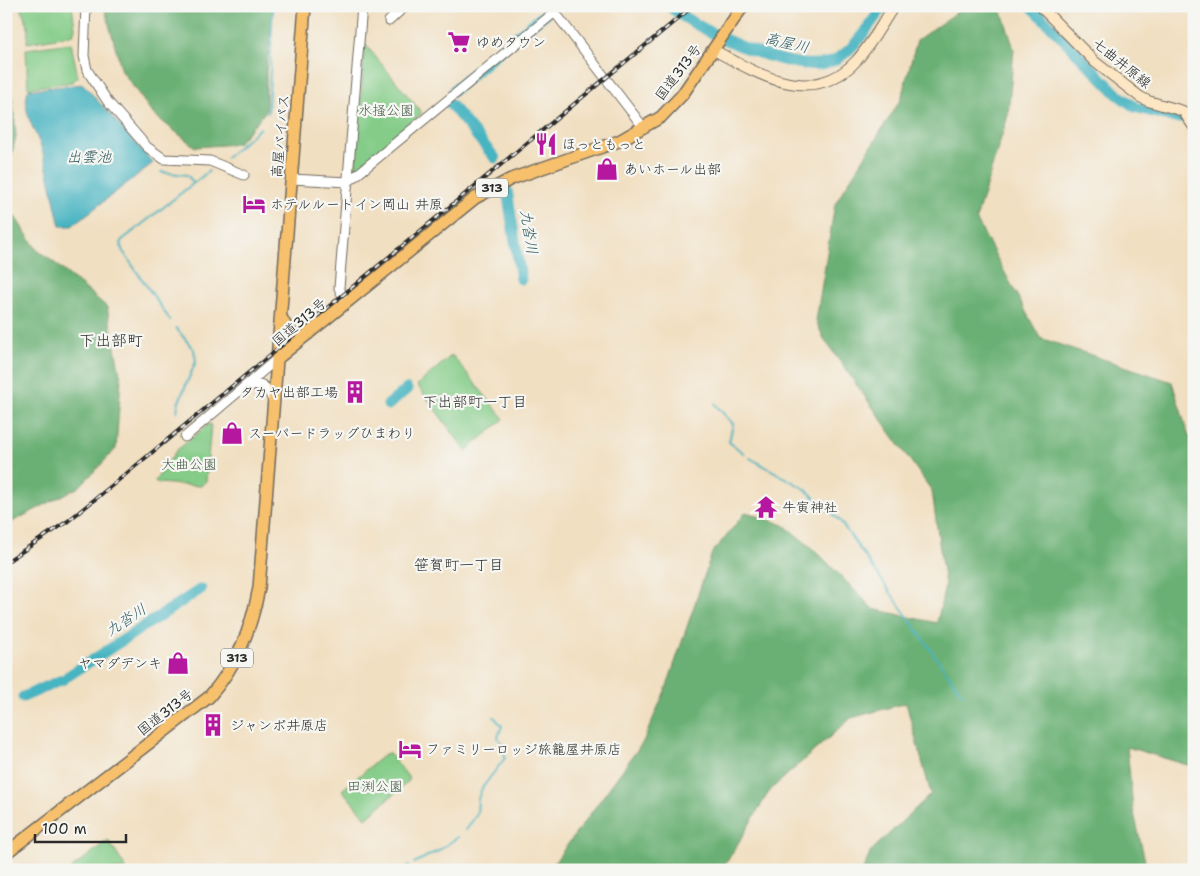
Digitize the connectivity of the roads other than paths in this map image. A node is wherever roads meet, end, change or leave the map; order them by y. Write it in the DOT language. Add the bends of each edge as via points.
graph roads {
  1 [pos="86,6"];
  2 [pos="305,6"];
  3 [pos="362,6"];
  4 [pos="405,6"];
  5 [pos="743,6"];
  6 [pos="894,6"];
  7 [pos="1040,6"];
  8 [pos="553,9"];
  9 [pos="388,21"];
  10 [pos="715,48"];
  11 [pos="1190,121"];
  12 [pos="644,128"];
  13 [pos="244,175"];
  14 [pos="291,179"];
  15 [pos="348,182"];
  16 [pos="346,303"];
  17 [pos="281,317"];
  18 [pos="309,334"];
  19 [pos="278,358"];
  20 [pos="244,387"];
  21 [pos="274,404"];
  22 [pos="185,437"];
  23 [pos="6,853"];
  1 -- 13 [label="street" via="84,56 87,70 108,102 147,147 164,159 210,161"];
  2 -- 14 [label="highway, 高屋バイパス / 313"];
  3 -- 15 [label="street"];
  4 -- 9 [label="street"];
  5 -- 10 [label="highway, 国道313号 / 313"];
  6 -- 10 [label="main road" via="857,60 834,78 817,83 794,84 772,80"];
  7 -- 11 [label="main road, 七曲井原線" via="1095,62 1140,97 1178,108"];
  8 -- 12 [label="street"];
  8 -- 15 [label="street"];
  10 -- 12 [label="highway, 国道313号 / 313" via="676,103"];
  12 -- 16 [label="highway, 国道313号 / 313" via="602,148 511,179 475,198"];
  14 -- 15 [label="street"];
  14 -- 17 [label="highway, 高屋バイパス / 313"];
  15 -- 16 [label="street" via="339,288"];
  16 -- 18 [label="highway, 国道313号 / 313"];
  17 -- 18 [label="highway" via="288,330 297,337"];
  17 -- 19 [label="highway, 高屋バイパス / 313"];
  18 -- 19 [label="highway, 国道313号 / 313"];
  19 -- 20 [label="street"];
  19 -- 21 [label="highway, 国道313号 / 313"];
  20 -- 21 [label="street" via="262,385"];
  20 -- 22 [label="street"];
  21 -- 23 [label="highway, 国道313号 / 313" via="258,588 250,628 231,669 209,697"];
}
